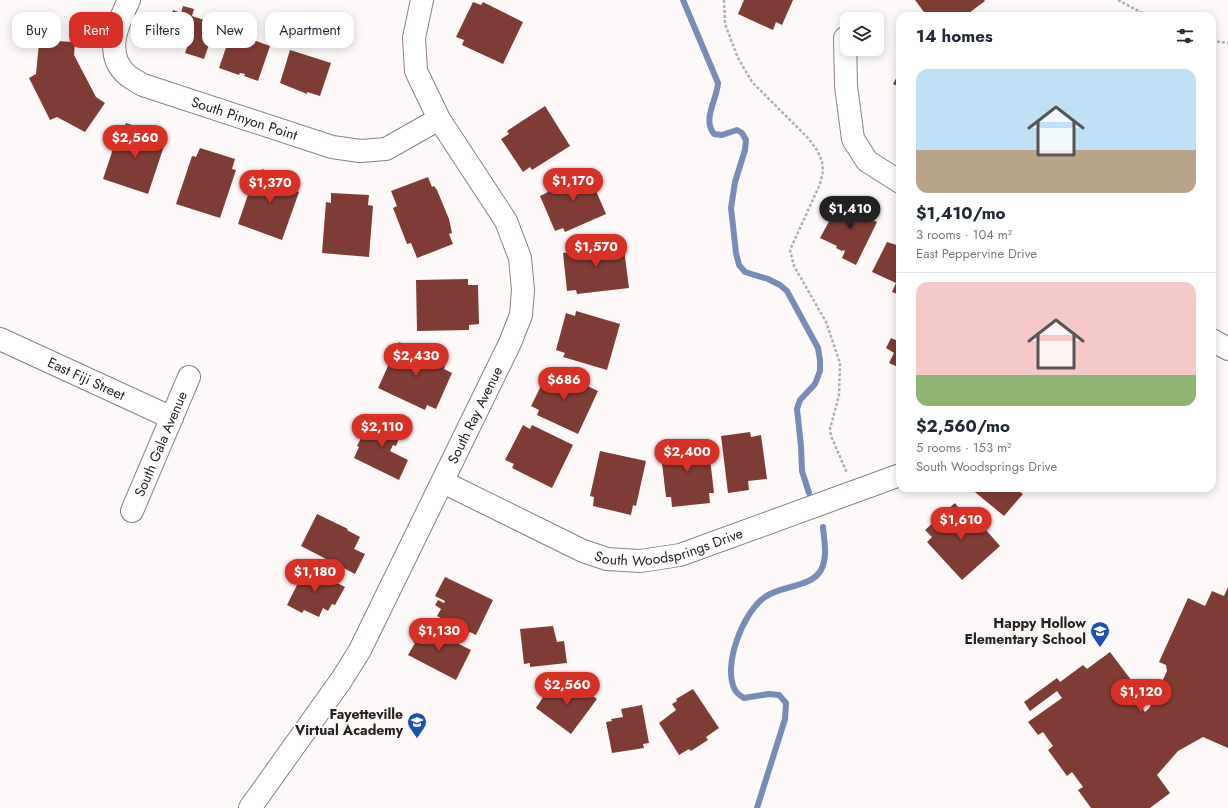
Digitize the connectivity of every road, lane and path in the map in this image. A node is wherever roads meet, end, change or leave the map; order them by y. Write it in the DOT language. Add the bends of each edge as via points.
graph roads {
  1 [pos="129,0"];
  2 [pos="422,0"];
  3 [pos="724,0"];
  4 [pos="1118,0"];
  5 [pos="1140,12"];
  6 [pos="1216,42"];
  7 [pos="1228,43"];
  8 [pos="845,56"];
  9 [pos="438,119"];
  10 [pos="896,179"];
  11 [pos="0,339"];
  12 [pos="1216,342"];
  13 [pos="1228,348"];
  14 [pos="189,377"];
  15 [pos="172,418"];
  16 [pos="896,476"];
  17 [pos="443,482"];
  18 [pos="856,491"];
  19 [pos="132,511"];
  20 [pos="250,808"];
  1 -- 9 [label="street, South Pinyon Point" via="114,39 116,58 126,74 143,85 332,147 360,151 386,148"];
  2 -- 9 [label="street, South Ray Avenue" via="414,38 416,71"];
  3 -- 18 [label="path" via="723,15 727,29 738,58 752,82 809,139 822,161 820,184 790,250 794,266 826,322 840,363 839,395 831,420 830,436"];
  4 -- 5 [label="path"];
  6 -- 7 [label="path"];
  8 -- 10 [label="street" via="846,86 853,139 867,161"];
  9 -- 17 [label="street, South Ray Avenue" via="506,221 520,258 523,290 521,315 510,343"];
  11 -- 15 [label="street, East Fiji Street"];
  12 -- 13 [label="street"];
  14 -- 15 [label="street, South Gala Avenue"];
  15 -- 19 [label="street, South Gala Avenue"];
  16 -- 18 [label="street, South Woodsprings Drive"];
  17 -- 18 [label="street, South Woodsprings Drive" via="583,551 607,559 640,561 680,555"];
  17 -- 20 [label="street, South Ray Avenue" via="360,650"];
}
